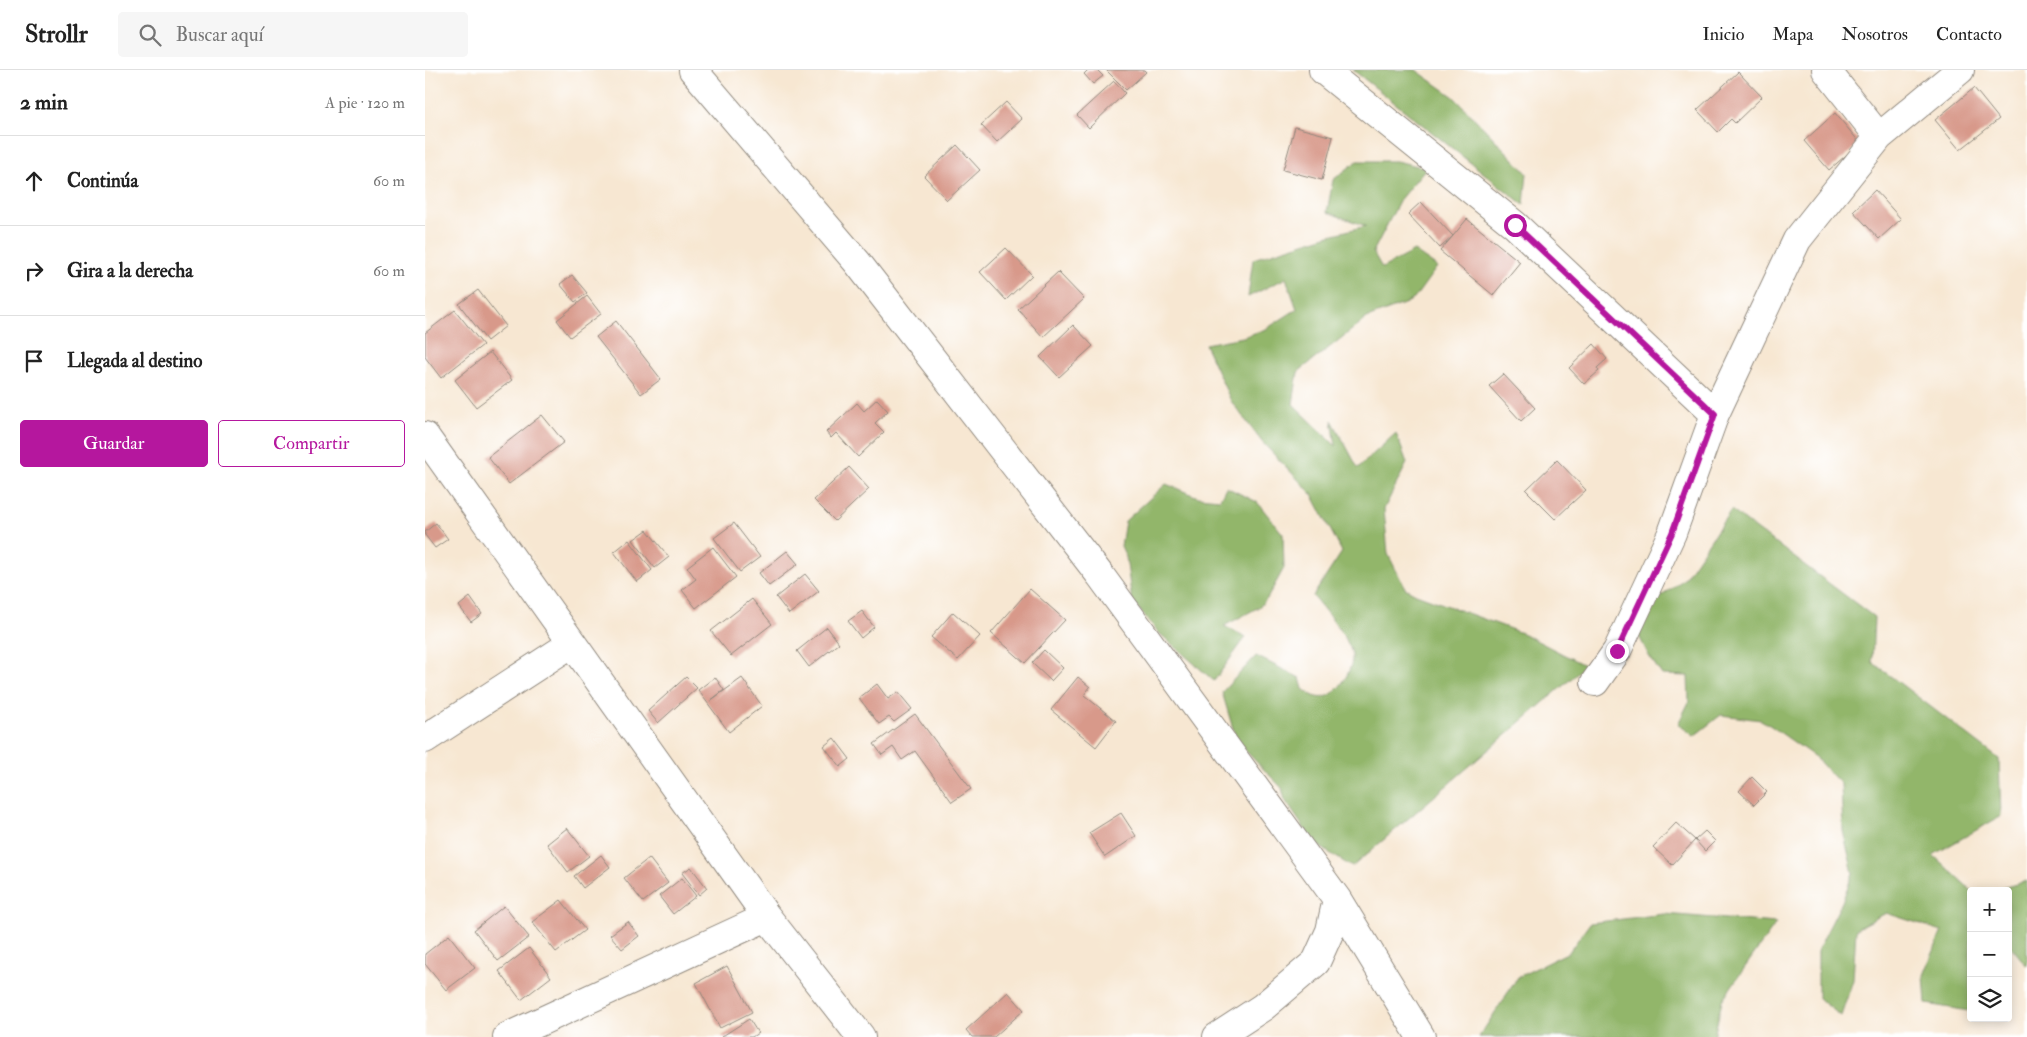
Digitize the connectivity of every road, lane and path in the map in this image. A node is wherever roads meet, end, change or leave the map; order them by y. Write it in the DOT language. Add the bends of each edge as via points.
graph roads {
  1 [pos="693,70"];
  2 [pos="1323,70"];
  3 [pos="1826,70"];
  4 [pos="1960,70"];
  5 [pos="1879,137"];
  6 [pos="1715,414"];
  7 [pos="425,436"];
  8 [pos="571,644"];
  9 [pos="1595,682"];
  10 [pos="425,739"];
  11 [pos="1337,899"];
  12 [pos="767,918"];
  13 [pos="507,1037"];
  14 [pos="861,1037"];
  15 [pos="1217,1037"];
  16 [pos="1421,1037"];
  1 -- 11 [label="street" via="857,262 1082,552"];
  2 -- 6 [label="street" via="1515,225"];
  3 -- 5 [label="street"];
  4 -- 5 [label="street"];
  5 -- 6 [label="street" via="1797,240"];
  6 -- 9 [label="street" via="1672,533 1617,651"];
  7 -- 8 [label="street"];
  8 -- 10 [label="street"];
  8 -- 12 [label="street"];
  11 -- 15 [label="street" via="1329,931 1316,962 1263,1007"];
  11 -- 16 [label="street"];
  12 -- 13 [label="street"];
  12 -- 14 [label="street"];
}
